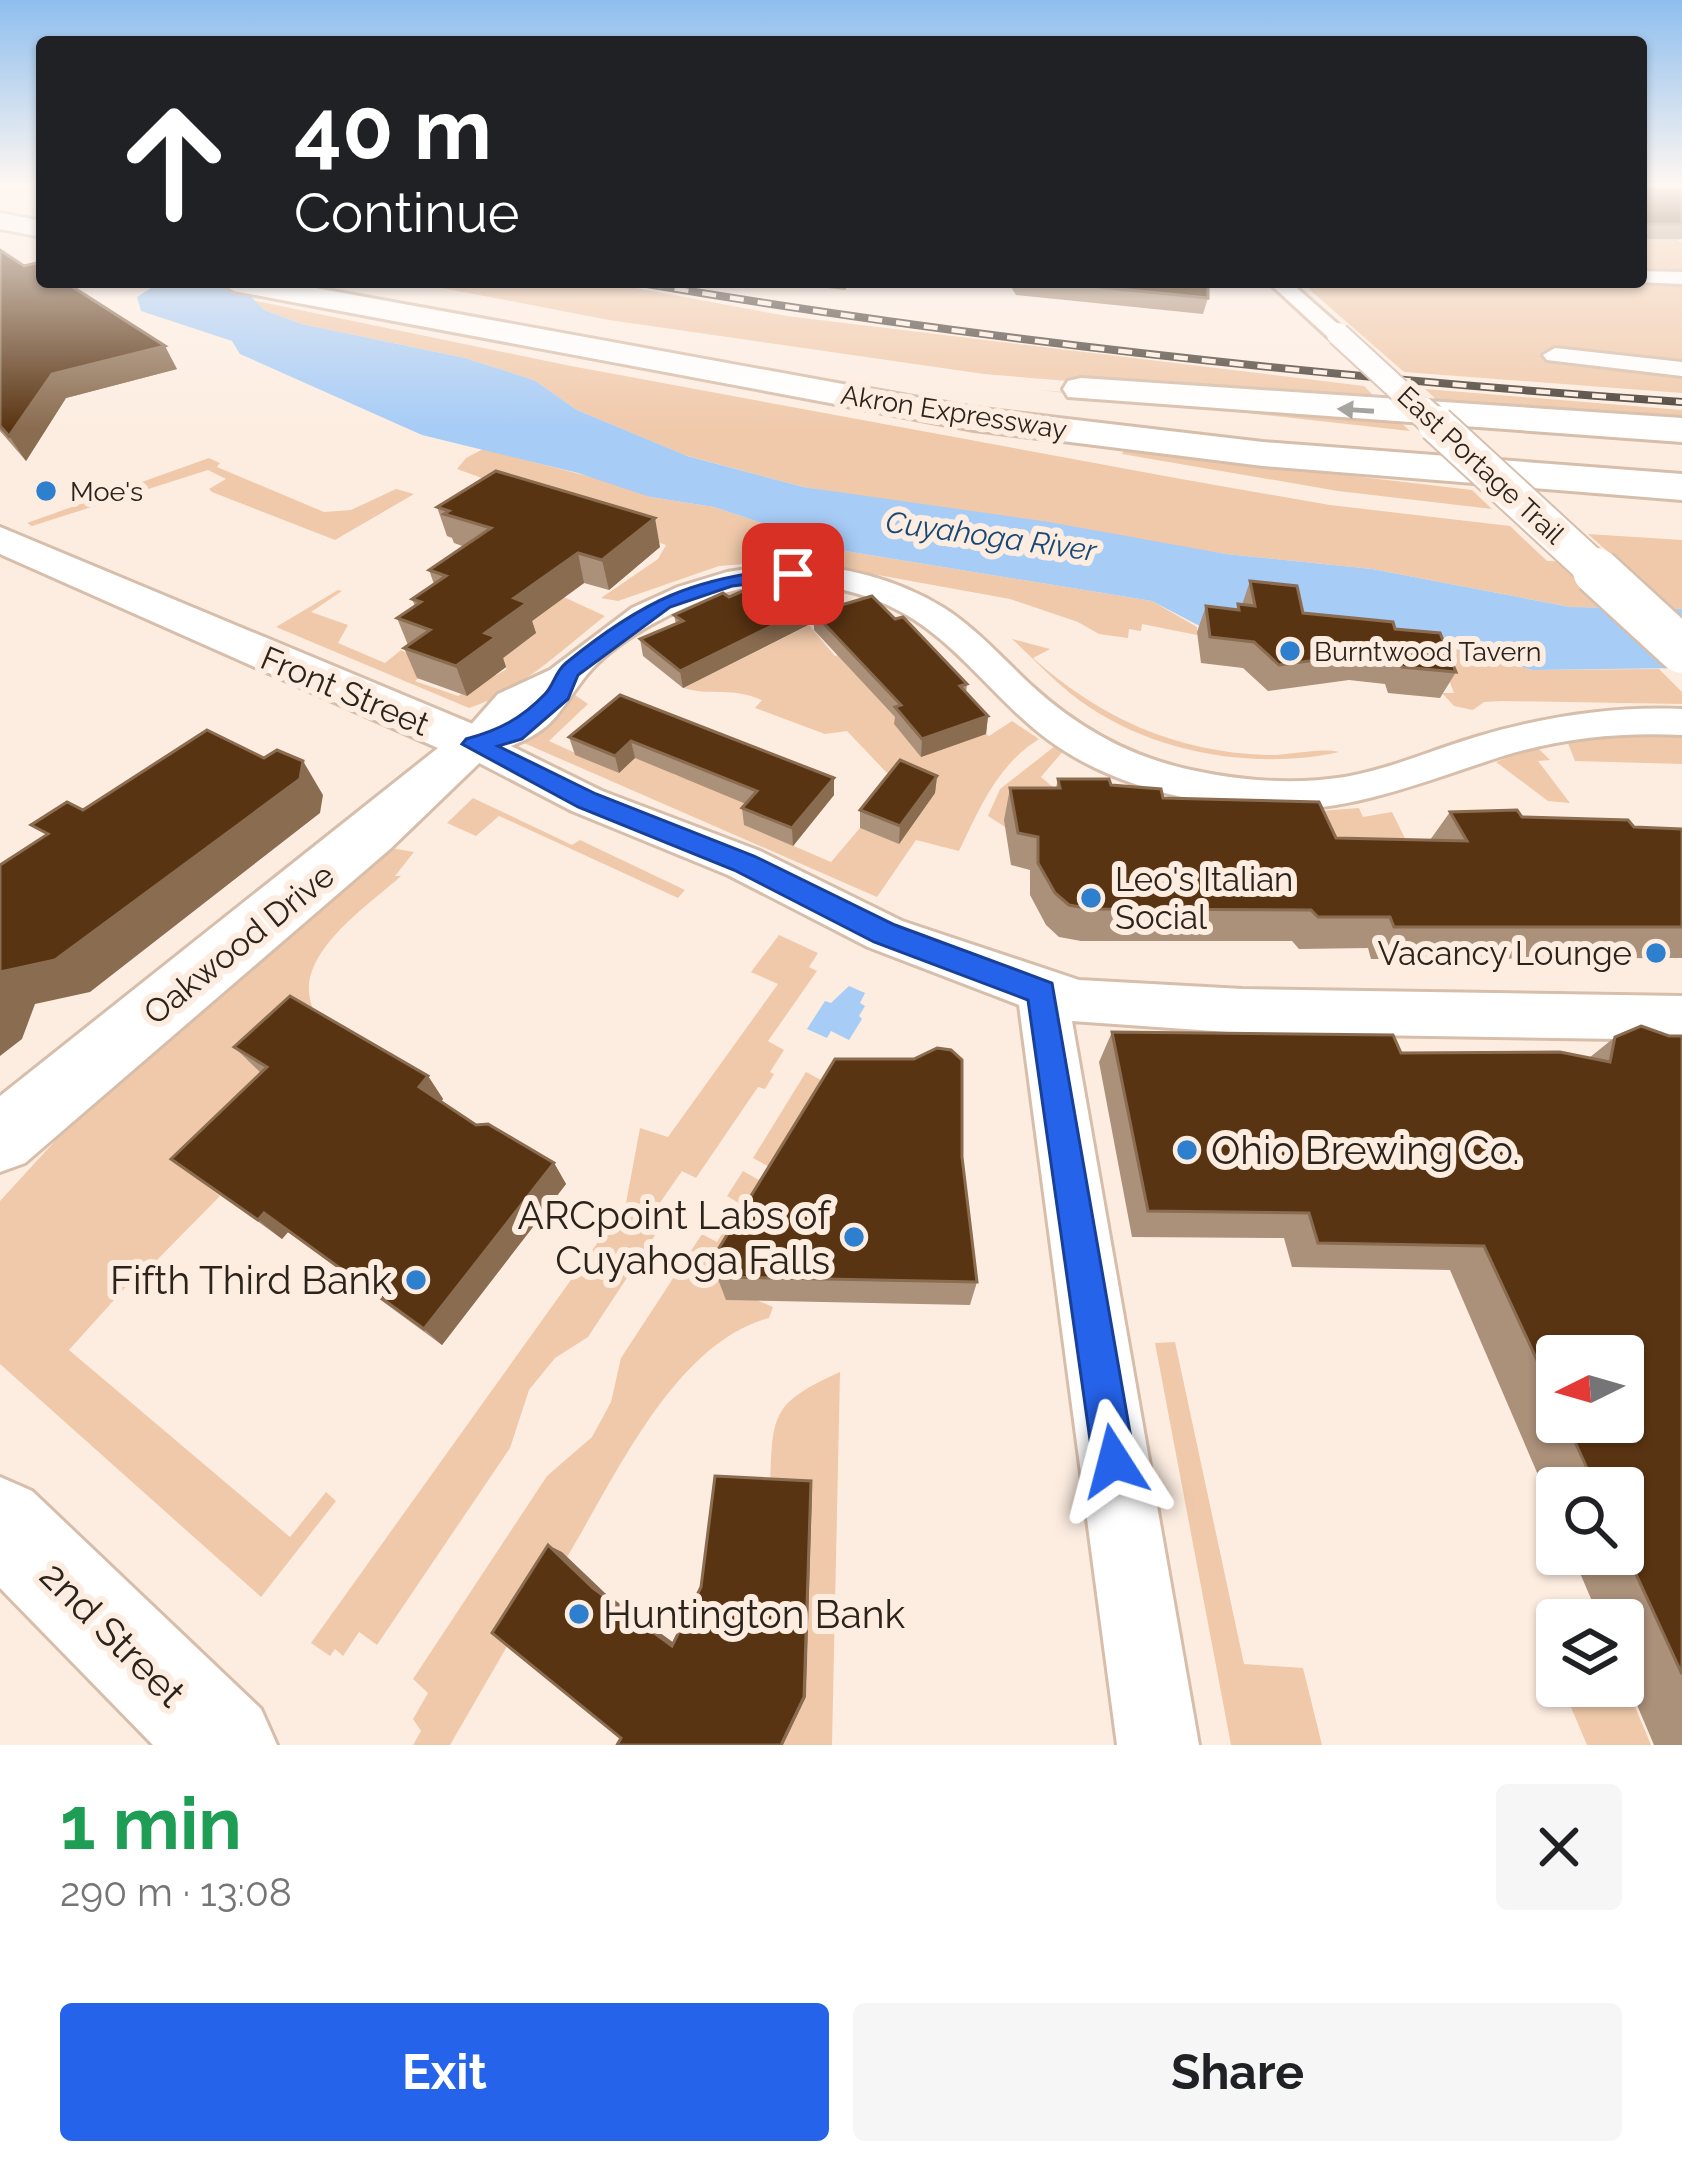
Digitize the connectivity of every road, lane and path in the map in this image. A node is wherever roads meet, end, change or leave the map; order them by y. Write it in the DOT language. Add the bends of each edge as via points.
graph roads {
  1 [pos="1647,277"];
  2 [pos="1682,278"];
  3 [pos="268,288"];
  4 [pos="381,288"];
  5 [pos="1285,288"];
  6 [pos="508,314"];
  7 [pos="1555,355"];
  8 [pos="891,368"];
  9 [pos="1682,369"];
  10 [pos="722,373"];
  11 [pos="1049,386"];
  12 [pos="1436,424"];
  13 [pos="1682,430"];
  14 [pos="1682,444"];
  15 [pos="1682,466"];
  16 [pos="1682,488"];
  17 [pos="1384,504"];
  18 [pos="1525,506"];
  19 [pos="1682,514"];
  20 [pos="1476,515"];
  21 [pos="1598,525"];
  22 [pos="0,539"];
  23 [pos="1682,650"];
  24 [pos="1682,722"];
  25 [pos="474,744"];
  26 [pos="1042,992"];
  27 [pos="1682,1018"];
  28 [pos="0,1139"];
  29 [pos="0,1523"];
  30 [pos="225,1745"];
  31 [pos="1158,1745"];
  1 -- 2 [label="street"];
  3 -- 10 [label="highway, Akron Expressway"];
  4 -- 6 [label="highway, Akron Expressway"];
  5 -- 12 [label="street, East Portage Trail, bridge"];
  6 -- 8 [label="highway"];
  6 -- 15 [label="highway, Akron Expressway" via="705,355 1178,422"];
  7 -- 9 [label="street"];
  10 -- 16 [label="highway, Akron Expressway" via="974,419 1241,451"];
  10 -- 17 [label="highway" via="1182,471"];
  13 -- 11 [label="highway, one-way"];
  12 -- 14 [label="highway"];
  12 -- 18 [label="main road, East Portage Trail, bridge"];
  18 -- 19 [label="highway"];
  18 -- 23 [label="main road, East Portage Trail, bridge"];
  20 -- 21 [label="highway"];
  22 -- 25 [label="main road, Front Street"];
  24 -- 25 [label="street" via="1545,731 1354,792 1216,789 1124,764 1079,742 914,604 814,574 750,576 686,593 637,618 563,678 560,694 514,734"];
  25 -- 26 [label="street, Front Street" via="884,934"];
  25 -- 28 [label="main road, Oakwood Drive"];
  26 -- 27 [label="street, Front Street" via="1242,1011"];
  26 -- 31 [label="street"];
  29 -- 30 [label="main road, 2nd Street"];
}
